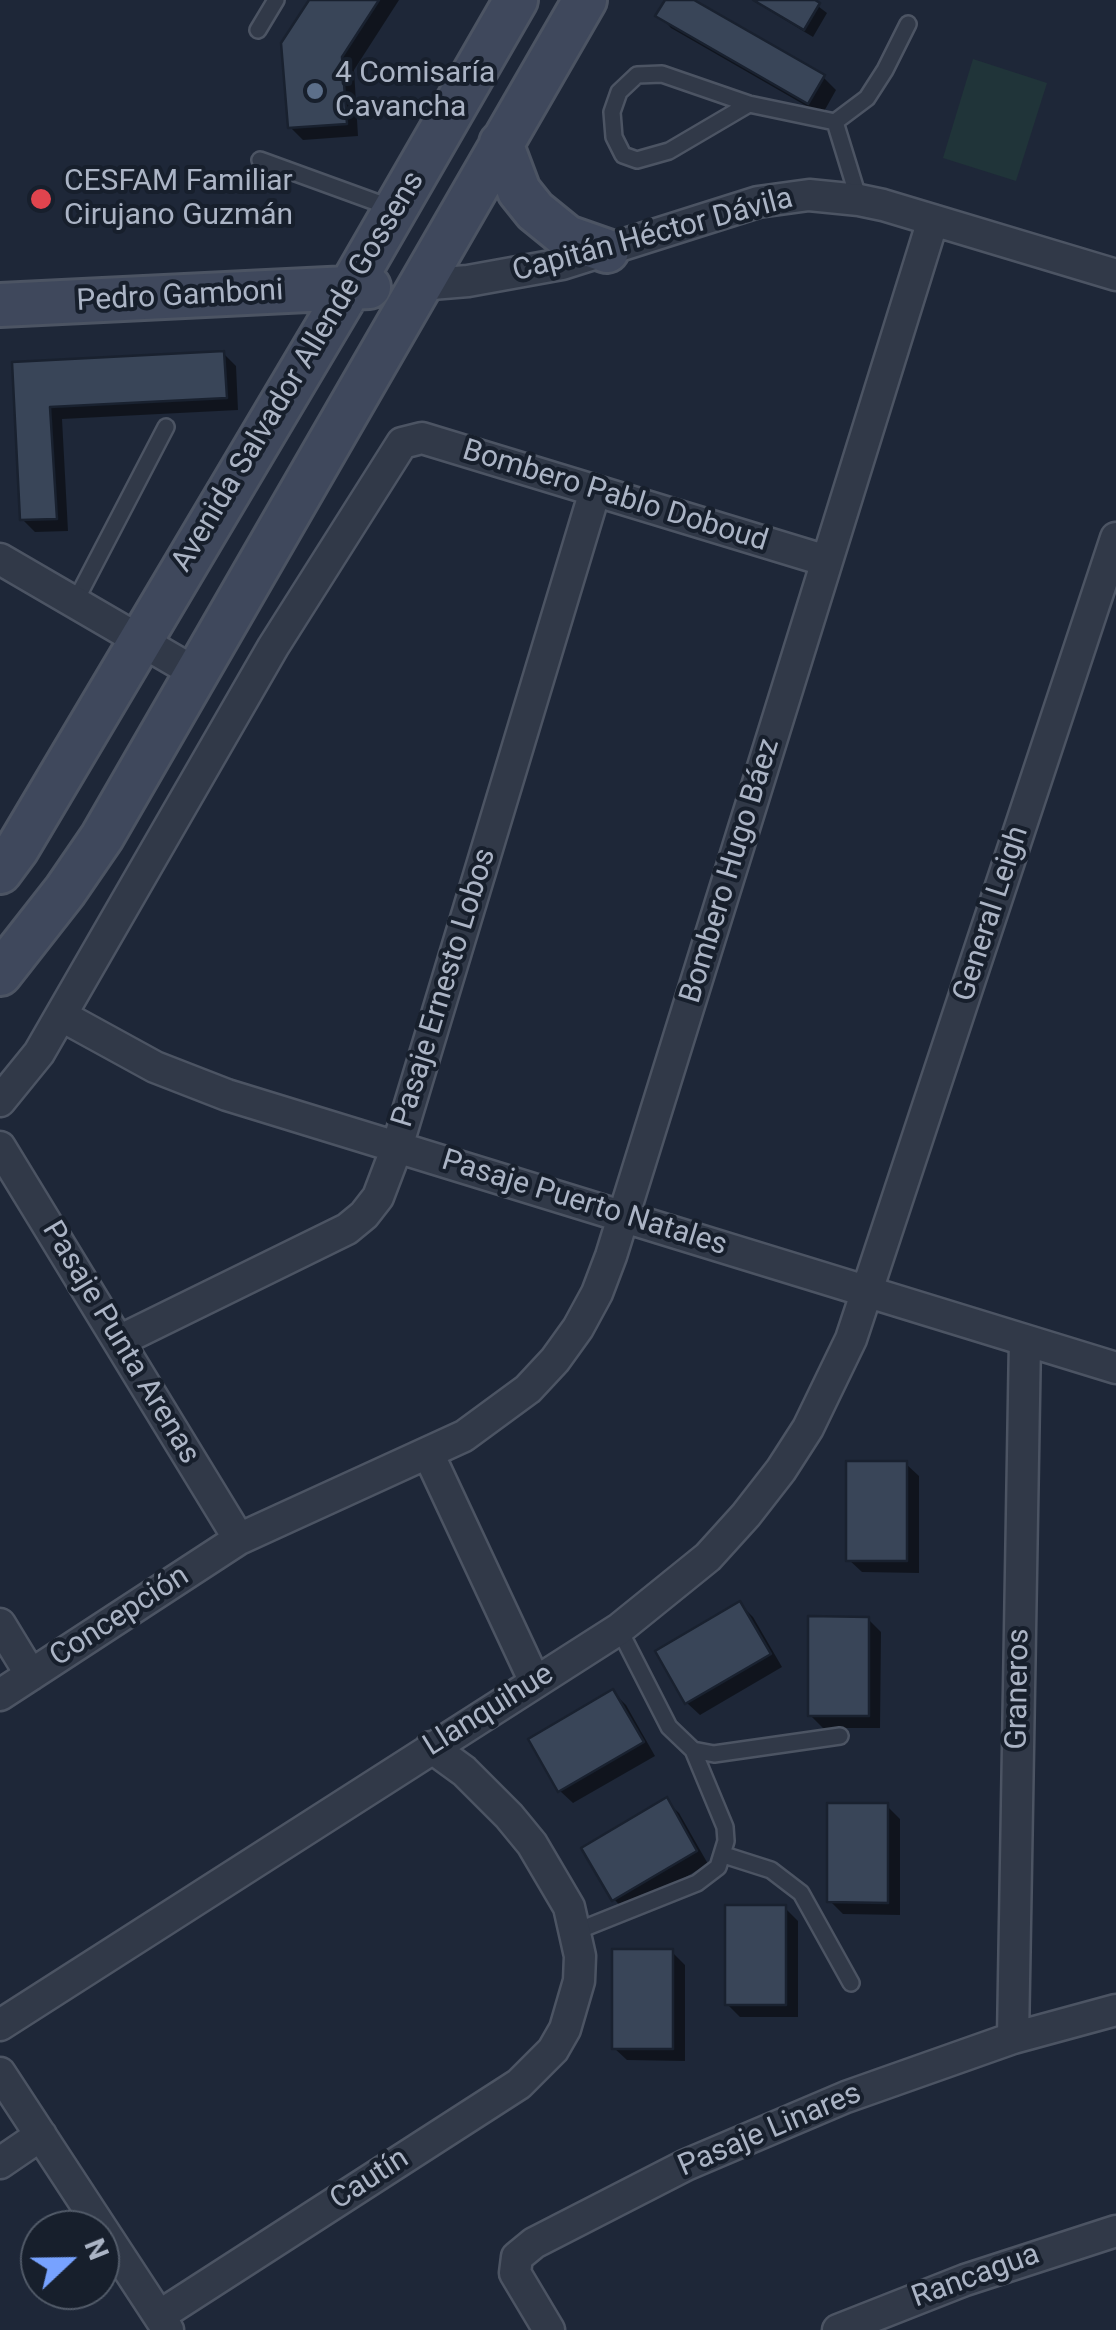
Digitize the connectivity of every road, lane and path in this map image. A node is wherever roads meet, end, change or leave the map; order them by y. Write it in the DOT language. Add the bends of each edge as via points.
graph roads {
  1 [pos="276,0"];
  2 [pos="516,0"];
  3 [pos="585,0"];
  4 [pos="908,24"];
  5 [pos="258,30"];
  6 [pos="748,104"];
  7 [pos="835,122"];
  8 [pos="502,143"];
  9 [pos="260,160"];
  10 [pos="859,200"];
  11 [pos="396,209"];
  12 [pos="933,220"];
  13 [pos="606,251"];
  14 [pos="1116,275"];
  15 [pos="419,285"];
  16 [pos="350,288"];
  17 [pos="0,305"];
  18 [pos="166,428"];
  19 [pos="595,491"];
  20 [pos="1116,538"];
  21 [pos="0,559"];
  22 [pos="827,561"];
  23 [pos="75,602"];
  24 [pos="227,620"];
  25 [pos="141,640"];
  26 [pos="273,647"];
  27 [pos="196,673"];
  28 [pos="0,872"];
  29 [pos="0,974"];
  30 [pos="62,1016"];
  31 [pos="0,1101"];
  32 [pos="0,1147"];
  33 [pos="398,1147"];
  34 [pos="623,1217"];
  35 [pos="868,1291"];
  36 [pos="1025,1340"];
  37 [pos="119,1342"];
  38 [pos="1116,1368"];
  39 [pos="428,1453"];
  40 [pos="239,1539"];
  41 [pos="0,1624"];
  42 [pos="619,1629"];
  43 [pos="31,1675"];
  44 [pos="535,1682"];
  45 [pos="0,1695"];
  46 [pos="840,1736"];
  47 [pos="430,1747"];
  48 [pos="693,1750"];
  49 [pos="724,1855"];
  50 [pos="576,1931"];
  51 [pos="851,1983"];
  52 [pos="1116,2010"];
  53 [pos="0,2025"];
  54 [pos="1013,2038"];
  55 [pos="0,2073"];
  56 [pos="41,2136"];
  57 [pos="0,2163"];
  58 [pos="1116,2231"];
  59 [pos="164,2323"];
  60 [pos="548,2330"];
  61 [pos="838,2330"];
  1 -- 5 [label="lane"];
  2 -- 11 [label="main road, Avenida Salvador Allende Gossens"];
  3 -- 8 [label="main road, Avenida Salvador Allende Gossens"];
  4 -- 7 [label="lane" via="867,98"];
  6 -- 6 [label="lane" via="662,74 637,75 619,92 614,137 623,154 637,160 669,151"];
  6 -- 7 [label="lane"];
  7 -- 10 [label="lane"];
  8 -- 13 [label="main road" via="508,168 535,211 568,237"];
  8 -- 15 [label="main road, Avenida Salvador Allende Gossens"];
  9 -- 11 [label="lane"];
  10 -- 12 [label="street, Capitán Héctor Dávila"];
  10 -- 13 [label="street, Capitán Héctor Dávila" via="758,202"];
  11 -- 16 [label="main road, Avenida Salvador Allende Gossens"];
  12 -- 14 [label="street, Capitán Héctor Dávila"];
  12 -- 22 [label="street, Bombero Hugo Báez"];
  13 -- 15 [label="street, Capitán Héctor Dávila" via="516,274"];
  15 -- 16 [label="main road, Pedro Gamboni"];
  15 -- 24 [label="main road, Avenida Salvador Allende Gossens"];
  16 -- 17 [label="main road, Pedro Gamboni"];
  16 -- 25 [label="main road, Avenida Salvador Allende Gossens"];
  18 -- 23 [label="lane"];
  19 -- 22 [label="street, Bombero Pablo Doboud"];
  19 -- 26 [label="street, Bombero Pablo Doboud" via="422,438 402,444"];
  19 -- 33 [label="street, Pasaje Ernesto Lobos"];
  20 -- 35 [label="street, General Leigh"];
  21 -- 23 [label="street"];
  22 -- 34 [label="street, Bombero Hugo Báez"];
  23 -- 25 [label="street"];
  24 -- 26 [label="street"];
  24 -- 27 [label="main road, Avenida Salvador Allende Gossens"];
  25 -- 27 [label="street"];
  25 -- 28 [label="main road, Avenida Salvador Allende Gossens"];
  26 -- 30 [label="street"];
  27 -- 29 [label="main road, Avenida Salvador Allende Gossens" via="102,836"];
  30 -- 31 [label="street"];
  30 -- 33 [label="street, Pasaje Puerto Natales" via="191,1082"];
  32 -- 37 [label="street, Pasaje Punta Arenas"];
  33 -- 34 [label="street, Pasaje Puerto Natales"];
  33 -- 37 [label="street, Pasaje Ernesto Lobos" via="378,1198 347,1228"];
  34 -- 35 [label="street, Pasaje Puerto Natales"];
  34 -- 39 [label="street, Bombero Hugo Báez" via="597,1292 555,1360 498,1414"];
  35 -- 36 [label="street, Pasaje Puerto Natales"];
  35 -- 42 [label="street, Llanquihue" via="832,1384 781,1470 708,1557"];
  36 -- 38 [label="street, Pasaje Puerto Natales"];
  36 -- 54 [label="street, Graneros"];
  37 -- 40 [label="street, Pasaje Punta Arenas"];
  39 -- 40 [label="street, Concepción"];
  39 -- 44 [label="street"];
  40 -- 43 [label="street, Concepción"];
  41 -- 43 [label="street"];
  42 -- 44 [label="street, Llanquihue"];
  42 -- 48 [label="lane" via="669,1727"];
  43 -- 45 [label="street, Concepción"];
  44 -- 47 [label="street, Llanquihue"];
  46 -- 48 [label="lane" via="714,1754"];
  47 -- 50 [label="street" via="488,1792 532,1844"];
  47 -- 53 [label="street, Llanquihue"];
  48 -- 49 [label="lane" via="725,1827"];
  49 -- 50 [label="lane" via="698,1884"];
  49 -- 51 [label="lane" via="771,1870 801,1893"];
  50 -- 59 [label="street, Cautín" via="580,1981 565,2029 519,2084"];
  52 -- 54 [label="street, Pasaje Linares"];
  54 -- 60 [label="street, Pasaje Linares" via="764,2131 534,2243 518,2257 515,2273"];
  55 -- 56 [label="street"];
  56 -- 57 [label="street"];
  56 -- 59 [label="street"];
  58 -- 61 [label="street, Rancagua"];
}
